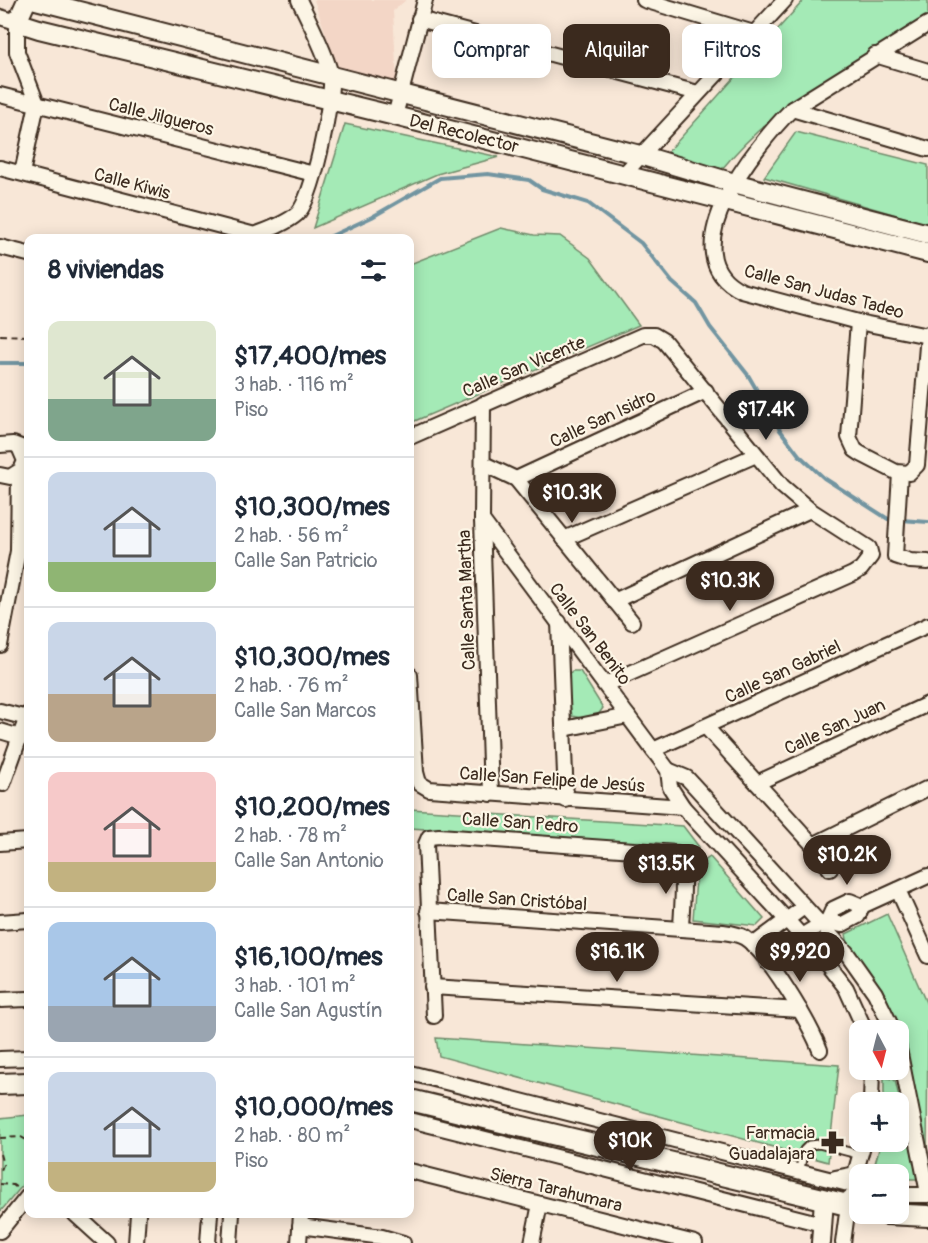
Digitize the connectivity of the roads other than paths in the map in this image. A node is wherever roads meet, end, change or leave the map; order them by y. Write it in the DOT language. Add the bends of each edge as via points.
graph roads {
  1 [pos="27,0"];
  2 [pos="299,0"];
  3 [pos="425,0"];
  4 [pos="644,0"];
  5 [pos="785,0"];
  6 [pos="45,1"];
  7 [pos="9,20"];
  8 [pos="419,20"];
  9 [pos="724,24"];
  10 [pos="762,24"];
  11 [pos="928,24"];
  12 [pos="39,29"];
  13 [pos="875,55"];
  14 [pos="928,71"];
  15 [pos="331,76"];
  16 [pos="712,78"];
  17 [pos="401,92"];
  18 [pos="698,93"];
  19 [pos="0,95"];
  20 [pos="329,100"];
  21 [pos="37,104"];
  22 [pos="792,110"];
  23 [pos="395,116"];
  24 [pos="928,149"];
  25 [pos="640,155"];
  26 [pos="0,168"];
  27 [pos="22,173"];
  28 [pos="314,174"];
  29 [pos="624,174"];
  30 [pos="734,183"];
  31 [pos="723,202"];
  32 [pos="240,234"];
  33 [pos="257,234"];
  34 [pos="928,234"];
  35 [pos="0,247"];
  36 [pos="24,253"];
  37 [pos="928,253"];
  38 [pos="858,321"];
  39 [pos="928,335"];
  40 [pos="706,392"];
  41 [pos="483,404"];
  42 [pos="414,435"];
  43 [pos="0,445"];
  44 [pos="24,448"];
  45 [pos="756,455"];
  46 [pos="484,464"];
  47 [pos="23,471"];
  48 [pos="900,473"];
  49 [pos="0,475"];
  50 [pos="516,479"];
  51 [pos="0,485"];
  52 [pos="810,510"];
  53 [pos="482,520"];
  54 [pos="564,539"];
  55 [pos="928,562"];
  56 [pos="614,601"];
  57 [pos="559,622"];
  58 [pos="632,622"];
  59 [pos="928,625"];
  60 [pos="0,645"];
  61 [pos="606,684"];
  62 [pos="928,704"];
  63 [pos="0,711"];
  64 [pos="24,715"];
  65 [pos="628,716"];
  66 [pos="24,726"];
  67 [pos="706,727"];
  68 [pos="564,729"];
  69 [pos="0,731"];
  70 [pos="20,737"];
  71 [pos="414,740"];
  72 [pos="653,750"];
  73 [pos="13,757"];
  74 [pos="24,758"];
  75 [pos="668,770"];
  76 [pos="757,783"];
  77 [pos="3,784"];
  78 [pos="928,788"];
  79 [pos="491,794"];
  80 [pos="566,800"];
  81 [pos="683,807"];
  82 [pos="24,841"];
  83 [pos="0,843"];
  84 [pos="813,845"];
  85 [pos="830,869"];
  86 [pos="928,876"];
  87 [pos="898,890"];
  88 [pos="804,907"];
  89 [pos="428,911"];
  90 [pos="24,920"];
  91 [pos="786,920"];
  92 [pos="0,922"];
  93 [pos="824,922"];
  94 [pos="681,929"];
  95 [pos="801,934"];
  96 [pos="750,942"];
  97 [pos="928,954"];
  98 [pos="766,962"];
  99 [pos="432,987"];
  100 [pos="24,999"];
  101 [pos="0,1000"];
  102 [pos="800,1010"];
  103 [pos="434,1016"];
  104 [pos="860,1020"];
  105 [pos="888,1020"];
  106 [pos="820,1050"];
  107 [pos="24,1058"];
  108 [pos="0,1059"];
  109 [pos="414,1074"];
  110 [pos="905,1080"];
  111 [pos="24,1083"];
  112 [pos="0,1084"];
  113 [pos="414,1101"];
  114 [pos="414,1121"];
  115 [pos="849,1147"];
  116 [pos="862,1152"];
  117 [pos="414,1172"];
  118 [pos="799,1173"];
  119 [pos="828,1179"];
  120 [pos="849,1184"];
  121 [pos="928,1194"];
  122 [pos="909,1195"];
  123 [pos="824,1199"];
  124 [pos="24,1201"];
  125 [pos="540,1204"];
  126 [pos="849,1206"];
  127 [pos="909,1215"];
  128 [pos="928,1216"];
  129 [pos="79,1218"];
  130 [pos="138,1218"];
  131 [pos="210,1218"];
  132 [pos="232,1218"];
  133 [pos="300,1220"];
  134 [pos="849,1223"];
  135 [pos="822,1224"];
  136 [pos="0,1231"];
  137 [pos="107,1243"];
  138 [pos="136,1243"];
  139 [pos="208,1243"];
  140 [pos="230,1243"];
  141 [pos="299,1243"];
  142 [pos="403,1243"];
  143 [pos="532,1243"];
  144 [pos="694,1243"];
  145 [pos="821,1243"];
  146 [pos="843,1243"];
  1 -- 7 [label="street"];
  2 -- 15 [label="street"];
  3 -- 8 [label="street"];
  4 -- 9 [label="street"];
  5 -- 10 [label="street"];
  6 -- 12 [label="street"];
  6 -- 15 [label="street, Del Recolector"];
  7 -- 12 [label="street, Del Recolector"];
  7 -- 21 [label="street"];
  8 -- 17 [label="street"];
  8 -- 18 [label="street"];
  11 -- 13 [label="street"];
  12 -- 20 [label="street, Del Recolector"];
  13 -- 14 [label="street"];
  13 -- 22 [label="street"];
  15 -- 17 [label="street, Del Recolector"];
  15 -- 20 [label="street"];
  16 -- 18 [label="street"];
  17 -- 23 [label="street"];
  17 -- 25 [label="street, Del Recolector"];
  18 -- 25 [label="street"];
  19 -- 21 [label="street, Calle Jilgueros"];
  20 -- 23 [label="street, Del Recolector"];
  20 -- 28 [label="street"];
  21 -- 27 [label="street"];
  21 -- 28 [label="street, Calle Jilgueros"];
  22 -- 24 [label="street"];
  22 -- 30 [label="street" via="755,151"];
  23 -- 29 [label="street, Del Recolector"];
  25 -- 29 [label="street"];
  25 -- 30 [label="street, Del Recolector"];
  26 -- 27 [label="street, Calle Kiwis"];
  27 -- 32 [label="street, Calle Kiwis"];
  28 -- 33 [label="street" via="306,203 296,215"];
  29 -- 31 [label="street, Del Recolector"];
  30 -- 31 [label="street"];
  30 -- 34 [label="street, Del Recolector"];
  31 -- 37 [label="street, Del Recolector"];
  31 -- 38 [label="street, Calle San Judas Tadeo" via="717,216 714,246 725,282 742,291"];
  35 -- 36 [label="street"];
  38 -- 39 [label="street, Calle San Judas Tadeo"];
  38 -- 48 [label="street" via="849,437 855,450"];
  39 -- 48 [label="street" via="918,465 909,473"];
  40 -- 41 [label="street, Calle San Vicente" via="664,341 654,335 643,335"];
  40 -- 45 [label="street"];
  40 -- 50 [label="street, Calle San Isidro"];
  41 -- 42 [label="street, Calle San Vicente"];
  41 -- 46 [label="street, Calle Santa Martha"];
  43 -- 44 [label="street"];
  45 -- 52 [label="street" via="782,486"];
  45 -- 54 [label="street"];
  46 -- 50 [label="street"];
  46 -- 53 [label="street, Calle Santa Martha"];
  47 -- 49 [label="street" via="10,477"];
  47 -- 60 [label="street" via="18,551"];
  48 -- 55 [label="street" via="895,556"];
  49 -- 51 [label="street"];
  50 -- 54 [label="street"];
  52 -- 56 [label="street"];
  52 -- 61 [label="street" via="869,548 871,553 861,569"];
  53 -- 57 [label="street, Calle San Benito"];
  53 -- 79 [label="street, Calle Santa Martha"];
  54 -- 56 [label="street"];
  56 -- 58 [label="street"];
  57 -- 61 [label="street, Calle San Benito"];
  57 -- 68 [label="street"];
  59 -- 67 [label="street, Calle San Gabriel"];
  61 -- 65 [label="street, Calle San Benito"];
  62 -- 76 [label="street, Calle San Juan"];
  63 -- 64 [label="street"];
  65 -- 68 [label="street"];
  65 -- 72 [label="street, Calle San Benito"];
  66 -- 70 [label="street"];
  67 -- 72 [label="street, Calle San Gabriel"];
  67 -- 76 [label="street"];
  68 -- 80 [label="street"];
  69 -- 70 [label="street"];
  70 -- 73 [label="street"];
  71 -- 79 [label="street, Calle San Felipe de Jesús" via="419,783 429,789"];
  72 -- 75 [label="street, Calle San Benito"];
  73 -- 74 [label="street"];
  73 -- 77 [label="street"];
  75 -- 81 [label="street, Calle San Benito" via="670,787"];
  75 -- 88 [label="street, Calle San Benito" via="687,778"];
  76 -- 84 [label="street"];
  78 -- 84 [label="street"];
  79 -- 80 [label="street, Calle San Felipe de Jesús"];
  80 -- 81 [label="street, Calle San Felipe de Jesús"];
  81 -- 91 [label="street, Calle San Benito"];
  82 -- 83 [label="street"];
  84 -- 85 [label="street"];
  86 -- 87 [label="street"];
  87 -- 93 [label="street" via="862,906 858,916 841,925"];
  87 -- 97 [label="street"];
  88 -- 91 [label="street"];
  88 -- 93 [label="street, Calle San Benito"];
  89 -- 94 [label="street, Calle San Cristóbal"];
  89 -- 94 [label="street, Calle San Pedro" via="429,837 671,852 680,856 683,866"];
  89 -- 99 [label="street"];
  90 -- 92 [label="street"];
  91 -- 95 [label="street, Calle San Benito"];
  91 -- 96 [label="street"];
  93 -- 95 [label="street"];
  93 -- 105 [label="street, Calle San Benito" via="864,976"];
  94 -- 96 [label="street, Calle San Cristóbal" via="723,932"];
  95 -- 98 [label="street"];
  95 -- 104 [label="street, Calle San Benito" via="846,988"];
  96 -- 98 [label="street"];
  98 -- 102 [label="street"];
  99 -- 102 [label="street"];
  99 -- 103 [label="street"];
  100 -- 101 [label="street"];
  102 -- 106 [label="street"];
  107 -- 108 [label="street"];
  109 -- 118 [label="street"];
  110 -- 121 [label="street"];
  111 -- 112 [label="main road"];
  113 -- 123 [label="main road"];
  114 -- 135 [label="street"];
  115 -- 118 [label="lane" via="809,1145 804,1150"];
  116 -- 119 [label="street" via="855,1174"];
  117 -- 125 [label="street, Sierra Tarahumara"];
  118 -- 119 [label="street"];
  119 -- 120 [label="street"];
  119 -- 123 [label="street"];
  121 -- 122 [label="street"];
  123 -- 126 [label="main road"];
  123 -- 135 [label="street"];
  124 -- 136 [label="street"];
  125 -- 143 [label="street"];
  125 -- 144 [label="street, Sierra Tarahumara"];
  127 -- 128 [label="main road"];
  129 -- 137 [label="street"];
  130 -- 138 [label="street"];
  131 -- 139 [label="street"];
  132 -- 140 [label="street"];
  133 -- 141 [label="street"];
  133 -- 142 [label="street"];
  134 -- 146 [label="street"];
  135 -- 145 [label="street"];
}
